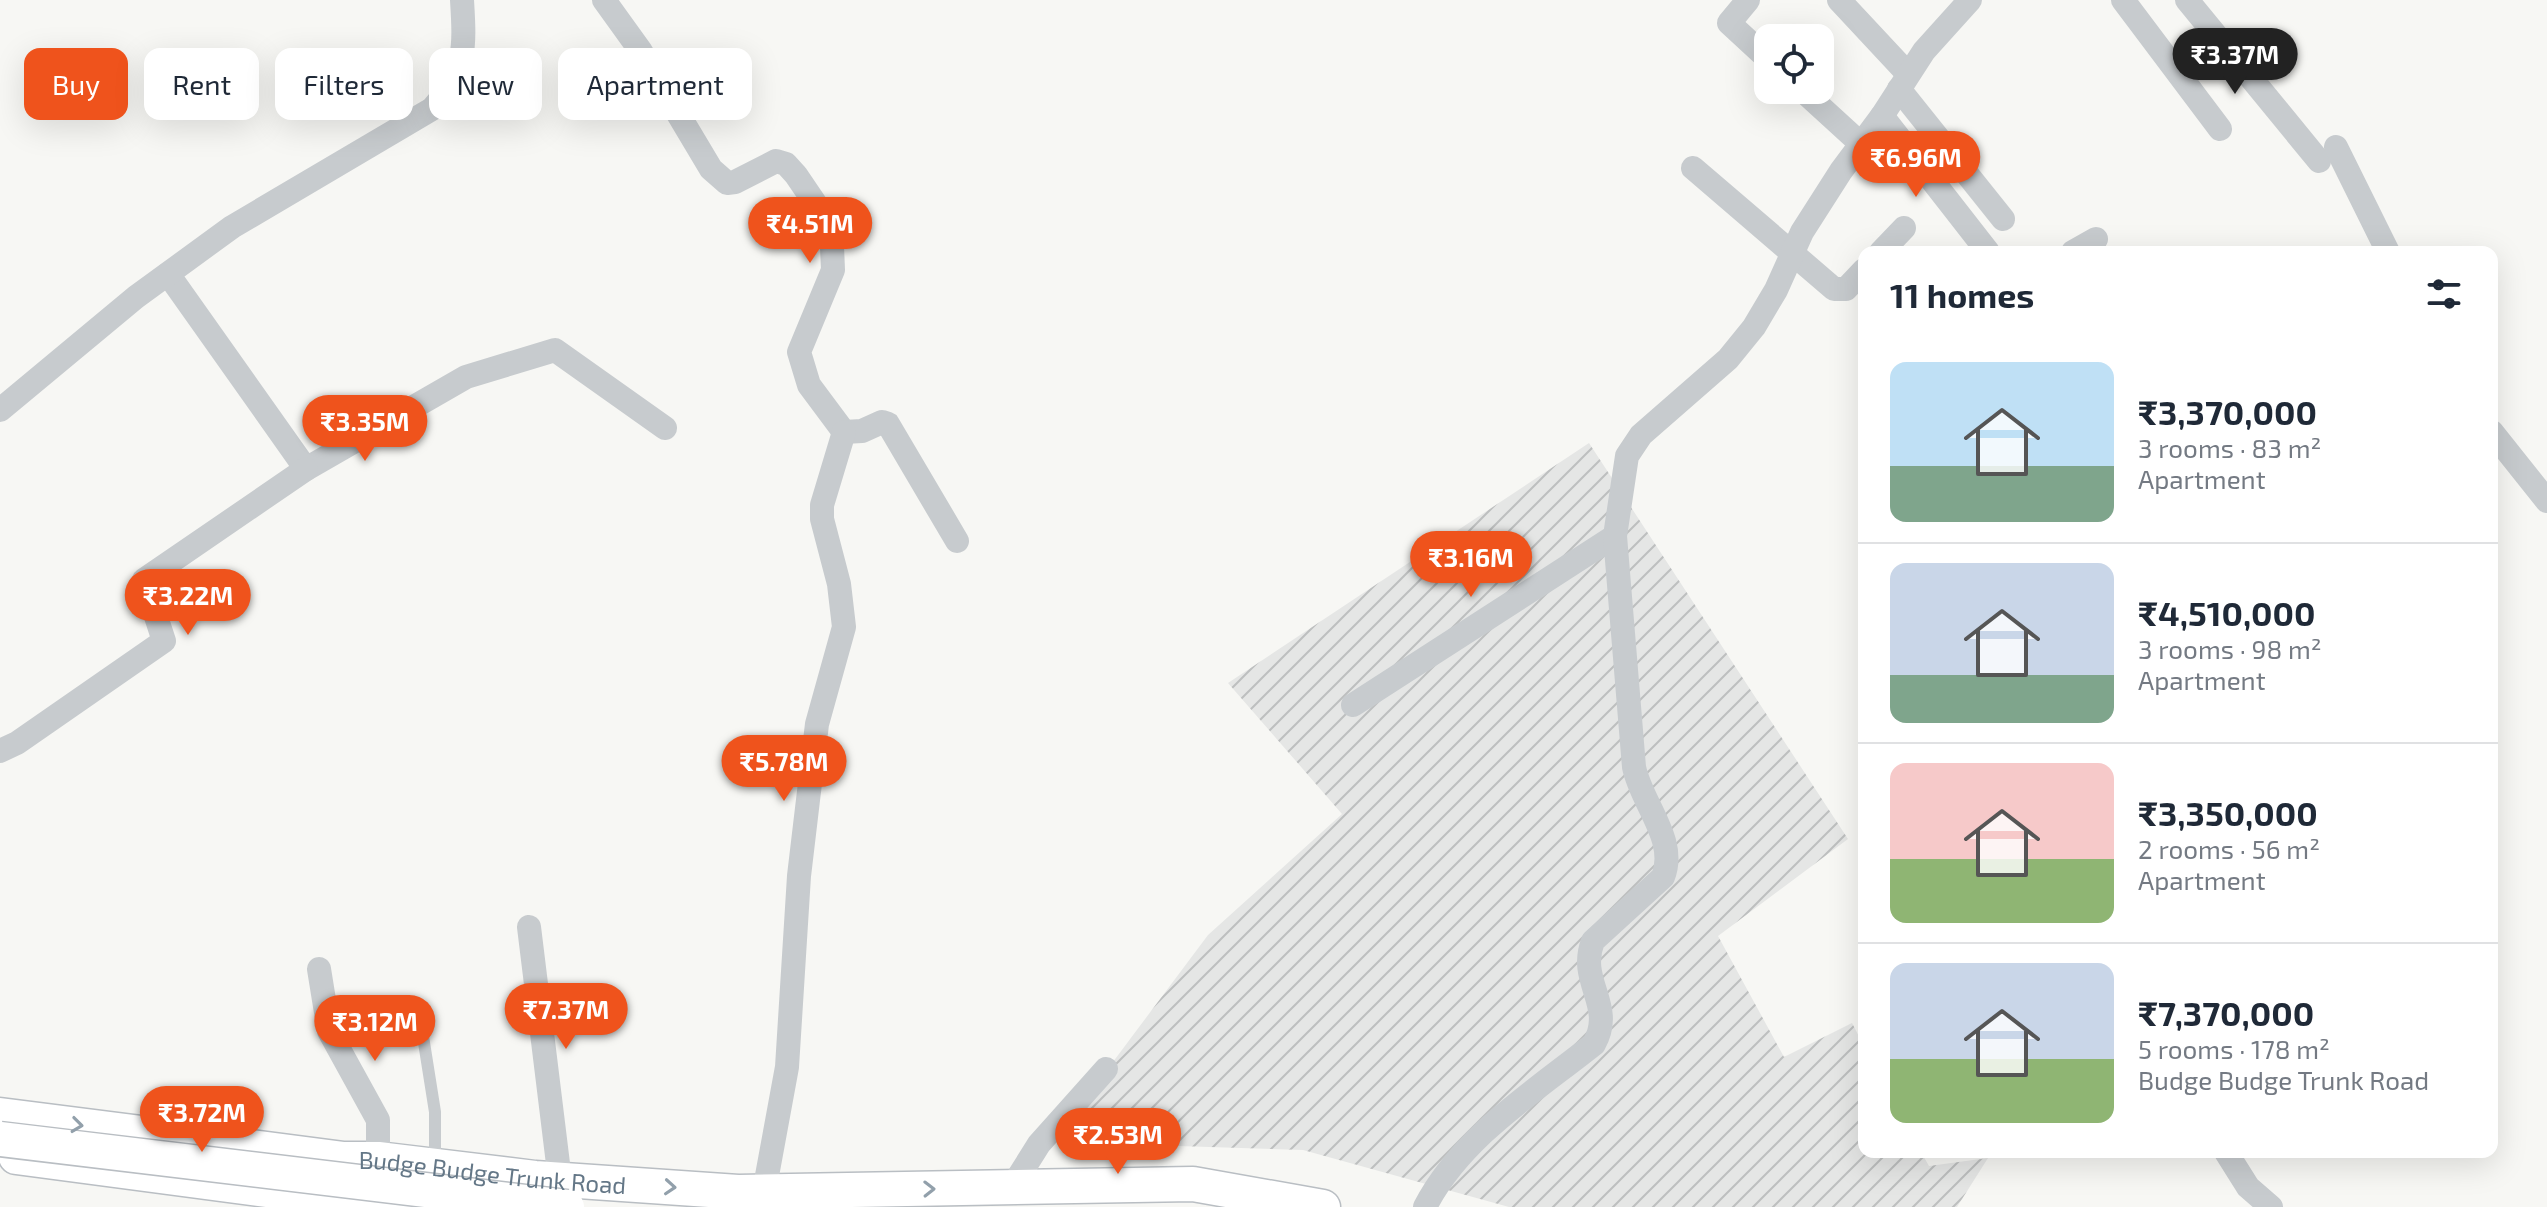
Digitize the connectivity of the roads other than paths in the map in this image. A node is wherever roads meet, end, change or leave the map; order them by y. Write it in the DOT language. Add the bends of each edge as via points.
graph roads {
  1 [pos="462,0"];
  2 [pos="606,0"];
  3 [pos="1748,0"];
  4 [pos="1839,0"];
  5 [pos="1970,0"];
  6 [pos="2123,0"];
  7 [pos="2187,0"];
  8 [pos="1754,46"];
  9 [pos="1904,82"];
  10 [pos="1817,104"];
  11 [pos="1882,116"];
  12 [pos="2220,129"];
  13 [pos="1860,143"];
  14 [pos="1693,168"];
  15 [pos="2003,219"];
  16 [pos="1904,228"];
  17 [pos="2096,239"];
  18 [pos="1887,246"];
  19 [pos="1983,246"];
  20 [pos="2084,246"];
  21 [pos="2384,246"];
  22 [pos="1792,253"];
  23 [pos="168,274"];
  24 [pos="1858,275"];
  25 [pos="0,410"];
  26 [pos="665,428"];
  27 [pos="844,432"];
  28 [pos="2498,440"];
  29 [pos="306,469"];
  30 [pos="2547,501"];
  31 [pos="1615,536"];
  32 [pos="957,541"];
  33 [pos="1353,705"];
  34 [pos="0,751"];
  35 [pos="529,927"];
  36 [pos="319,969"];
  37 [pos="419,1011"];
  38 [pos="1106,1069"];
  39 [pos="0,1115"];
  40 [pos="0,1139"];
  41 [pos="0,1155"];
  42 [pos="2230,1158"];
  43 [pos="378,1159"];
  44 [pos="447,1168"];
  45 [pos="1012,1187"];
  46 [pos="764,1192"];
  47 [pos="563,1194"];
  48 [pos="396,1207"];
  49 [pos="458,1207"];
  50 [pos="1066,1207"];
  51 [pos="1170,1207"];
  52 [pos="1323,1207"];
  53 [pos="1425,1207"];
  54 [pos="2271,1207"];
  1 -- 23 [label="street" via="461,67 432,109 232,227"];
  2 -- 27 [label="street" via="720,178 735,182 776,161 786,164 817,206 835,260 799,352 809,385"];
  3 -- 8 [label="street" via="1729,23"];
  4 -- 9 [label="street"];
  5 -- 9 [label="street"];
  6 -- 12 [label="street"];
  7 -- 21 [label="street" via="2328,154"];
  9 -- 11 [label="street"];
  9 -- 15 [label="street"];
  10 -- 13 [label="street"];
  11 -- 13 [label="street"];
  11 -- 19 [label="street"];
  13 -- 22 [label="street"];
  14 -- 22 [label="street"];
  16 -- 18 [label="street"];
  17 -- 20 [label="street"];
  22 -- 24 [label="street" via="1840,291"];
  22 -- 31 [label="street" via="1754,327 1728,359 1641,435 1627,456"];
  23 -- 25 [label="street"];
  23 -- 29 [label="street"];
  26 -- 29 [label="street" via="555,350 466,377"];
  27 -- 32 [label="street" via="888,424"];
  27 -- 46 [label="street" via="822,505 844,627 819,713 799,876 790,1045"];
  28 -- 30 [label="street"];
  29 -- 34 [label="street" via="144,580 164,641"];
  31 -- 33 [label="street"];
  31 -- 53 [label="street" via="1634,767 1638,789 1666,843 1668,863 1663,877 1593,941 1588,973 1602,1010 1602,1029 1594,1044 1455,1162"];
  35 -- 47 [label="street"];
  36 -- 43 [label="street" via="329,1031 378,1120"];
  37 -- 44 [label="lane"];
  38 -- 45 [label="street" via="1039,1144"];
  39 -- 43 [label="street, Budge Budge Trunk Road, one-way"];
  40 -- 47 [label="street, bridge"];
  41 -- 48 [label="street, Budge Budge Trunk Road"];
  42 -- 54 [label="street" via="2248,1187"];
  43 -- 44 [label="street, Budge Budge Trunk Road"];
  44 -- 47 [label="street, Budge Budge Trunk Road"];
  44 -- 49 [label="lane"];
  46 -- 45 [label="street, Budge Budge Trunk Road, one-way"];
  45 -- 52 [label="street, Budge Budge Trunk Road" via="1193,1184"];
  47 -- 46 [label="street, Budge Budge Trunk Road, one-way"];
  50 -- 51 [label="street"];
}
